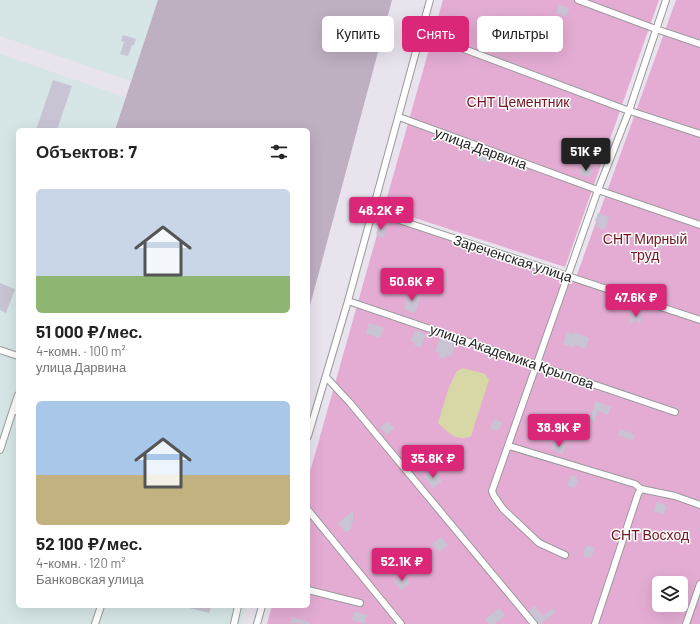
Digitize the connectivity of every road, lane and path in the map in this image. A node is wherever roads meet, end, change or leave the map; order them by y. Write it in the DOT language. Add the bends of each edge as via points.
graph roads {
  1 [pos="430,0"];
  2 [pos="578,0"];
  3 [pos="666,0"];
  4 [pos="426,16"];
  5 [pos="656,30"];
  6 [pos="700,44"];
  7 [pos="469,51"];
  8 [pos="416,52"];
  9 [pos="629,111"];
  10 [pos="399,117"];
  11 [pos="700,134"];
  12 [pos="598,190"];
  13 [pos="372,212"];
  14 [pos="700,225"];
  15 [pos="568,276"];
  16 [pos="348,301"];
  17 [pos="700,320"];
  18 [pos="0,350"];
  19 [pos="16,355"];
  20 [pos="537,365"];
  21 [pos="326,377"];
  22 [pos="16,411"];
  23 [pos="675,412"];
  24 [pos="310,429"];
  25 [pos="509,446"];
  26 [pos="0,450"];
  27 [pos="641,489"];
  28 [pos="700,505"];
  29 [pos="310,512"];
  30 [pos="565,554"];
  31 [pos="700,584"];
  32 [pos="310,590"];
  33 [pos="360,603"];
  34 [pos="100,608"];
  35 [pos="238,608"];
  36 [pos="261,608"];
  37 [pos="96,624"];
  38 [pos="234,624"];
  39 [pos="257,624"];
  40 [pos="401,624"];
  41 [pos="534,624"];
  42 [pos="595,624"];
  43 [pos="686,624"];
  1 -- 4 [label="street"];
  2 -- 5 [label="street"];
  3 -- 5 [label="street"];
  5 -- 6 [label="street"];
  5 -- 9 [label="street"];
  7 -- 9 [label="street"];
  8 -- 10 [label="street"];
  9 -- 11 [label="street"];
  9 -- 12 [label="street"];
  10 -- 12 [label="street, улица Дарвина"];
  10 -- 13 [label="street"];
  12 -- 14 [label="street, улица Дарвина"];
  12 -- 15 [label="street"];
  13 -- 15 [label="street, Зареченская улица"];
  13 -- 16 [label="street"];
  15 -- 17 [label="street, Зареченская улица"];
  15 -- 20 [label="street"];
  16 -- 20 [label="street, улица Академика Крылова"];
  16 -- 21 [label="street"];
  18 -- 19 [label="street"];
  20 -- 23 [label="street, улица Академика Крылова"];
  20 -- 25 [label="street"];
  21 -- 24 [label="street"];
  21 -- 41 [label="street"];
  22 -- 26 [label="street"];
  25 -- 27 [label="street" via="635,484"];
  25 -- 30 [label="street" via="492,491 494,496 538,543"];
  27 -- 28 [label="street" via="675,496"];
  27 -- 42 [label="street"];
  29 -- 40 [label="street"];
  31 -- 43 [label="street"];
  32 -- 33 [label="street"];
  34 -- 37 [label="street"];
  35 -- 38 [label="street"];
  36 -- 39 [label="street"];
}
